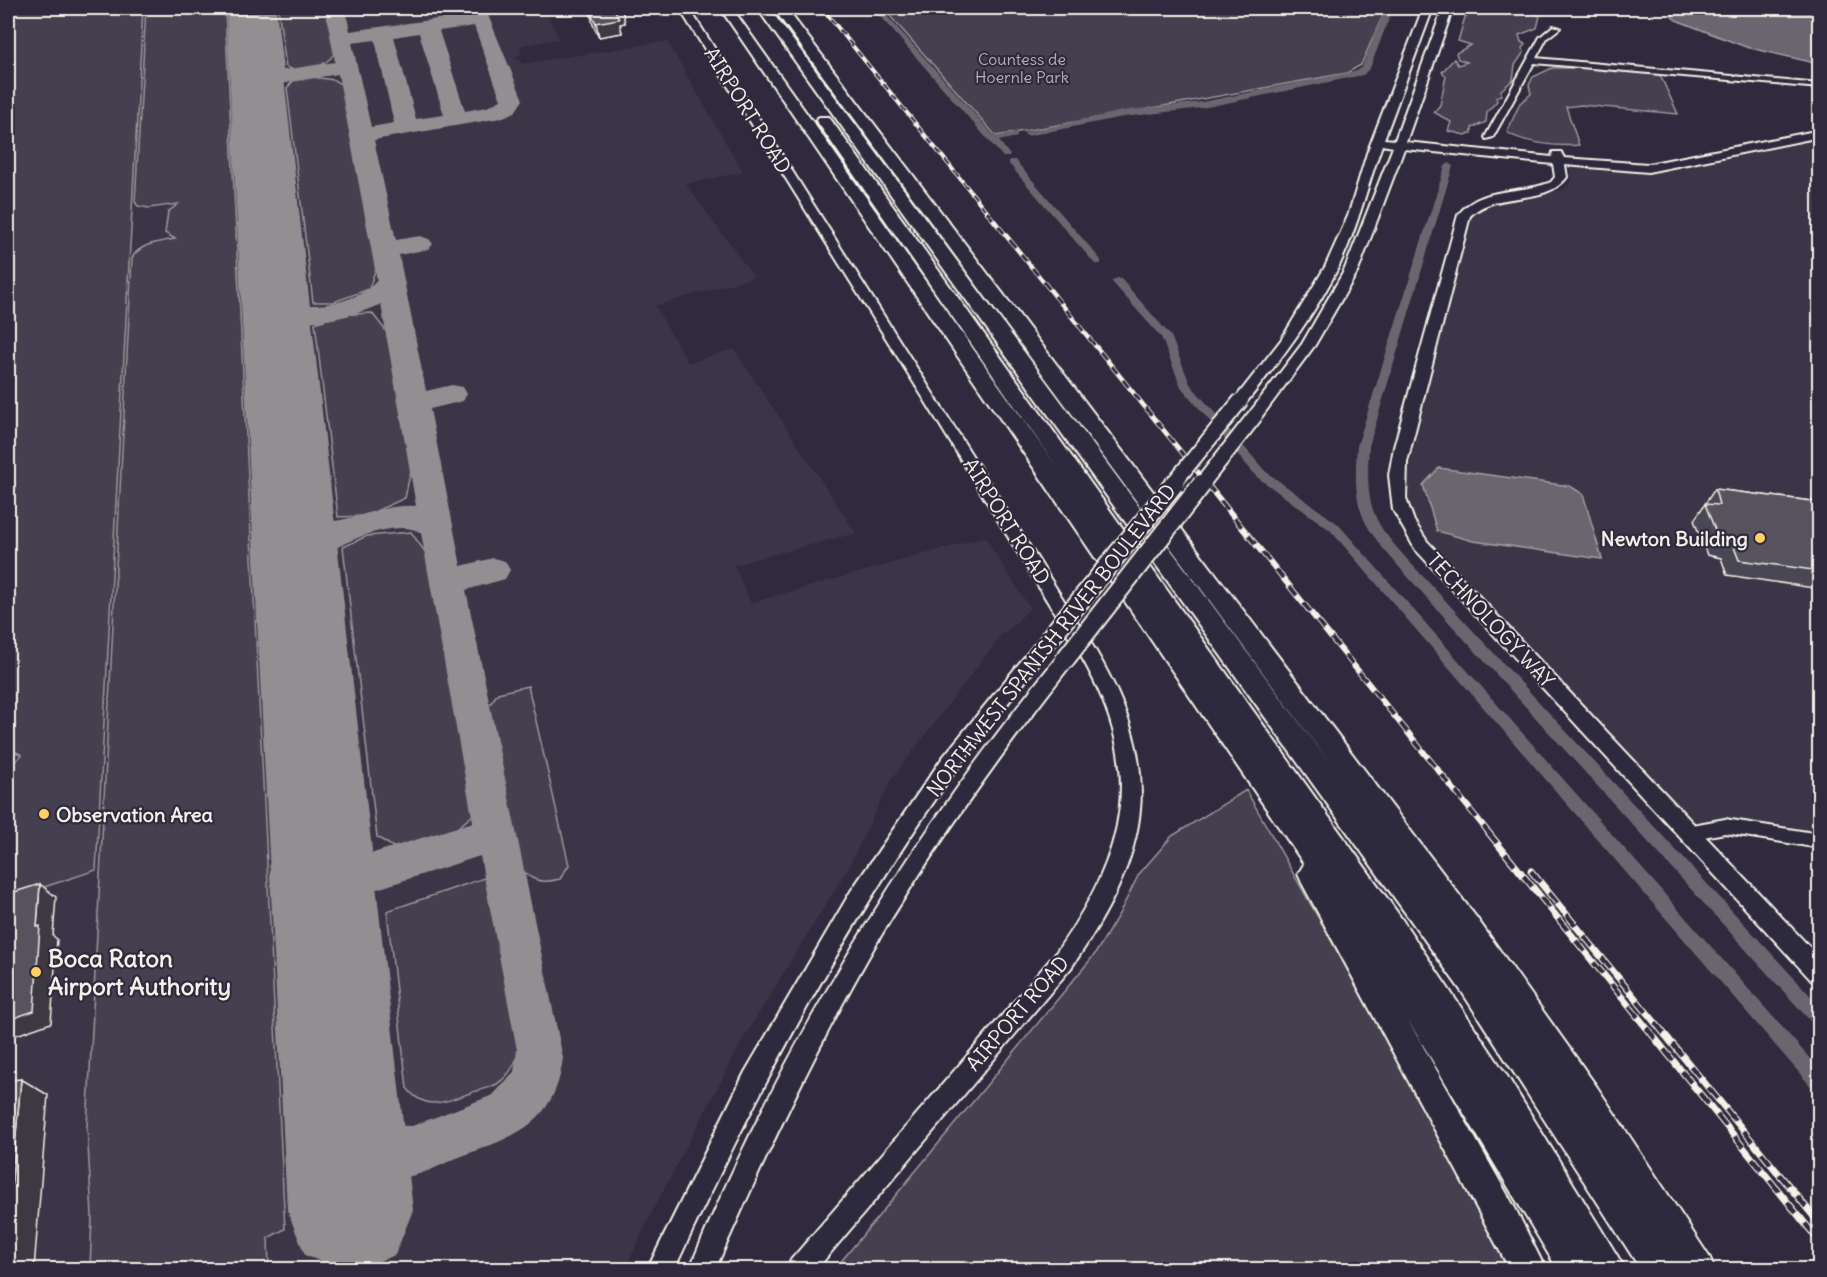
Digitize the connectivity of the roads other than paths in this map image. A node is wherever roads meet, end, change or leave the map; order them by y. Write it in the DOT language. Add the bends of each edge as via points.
graph roads {
  1 [pos="684,8"];
  2 [pos="763,8"];
  3 [pos="780,8"];
  4 [pos="1428,8"];
  5 [pos="1448,8"];
  6 [pos="729,12"];
  7 [pos="1556,28"];
  8 [pos="1532,60"];
  9 [pos="1820,86"];
  10 [pos="853,101"];
  11 [pos="1820,133"];
  12 [pos="1379,137"];
  13 [pos="1490,137"];
  14 [pos="1401,141"];
  15 [pos="1562,159"];
  16 [pos="874,160"];
  17 [pos="1273,797"];
  18 [pos="1687,833"];
  19 [pos="1820,841"];
  20 [pos="1820,974"];
  21 [pos="660,1269"];
  22 [pos="702,1269"];
  23 [pos="799,1269"];
  24 [pos="1529,1269"];
  25 [pos="1578,1269"];
  26 [pos="1609,1269"];
  27 [pos="1662,1269"];
  28 [pos="1698,1269"];
  1 -- 23 [label="main road, AIRPORT ROAD" via="1101,673 1122,723 1131,775 1128,827 1121,856 1091,923 1063,962"];
  2 -- 16 [label="highway"];
  3 -- 10 [label="highway"];
  4 -- 12 [label="main road, NORTHWEST SPANISH RIVER BOULEVARD"];
  5 -- 14 [label="main road, NORTHWEST SPANISH RIVER BOULEVARD"];
  6 -- 17 [label="highway"];
  6 -- 26 [label="highway" via="783,63 810,100 1395,932"];
  7 -- 8 [label="street" via="1544,37"];
  8 -- 9 [label="street"];
  8 -- 13 [label="street"];
  10 -- 16 [label="highway"];
  10 -- 28 [label="highway" via="1466,926 1580,1089"];
  11 -- 15 [label="main road" via="1642,168"];
  12 -- 14 [label="main road"];
  12 -- 21 [label="main road, NORTHWEST SPANISH RIVER BOULEVARD, bridge" via="1354,216 1327,276 1287,342 939,779 824,954 733,1117"];
  14 -- 15 [label="main road"];
  14 -- 22 [label="main road, NORTHWEST SPANISH RIVER BOULEVARD, bridge" via="1367,236 1342,289 1308,345 955,802 872,932 786,1087"];
  15 -- 18 [label="main road, TECHNOLOGY WAY" via="1572,180 1563,190 1546,195 1492,196 1474,204 1462,219 1397,467 1398,501 1421,545"];
  16 -- 27 [label="highway" via="1461,964"];
  17 -- 24 [label="highway" via="1349,946 1441,1104"];
  17 -- 25 [label="highway" via="1427,1022"];
  18 -- 19 [label="street" via="1725,826"];
  18 -- 20 [label="main road, TECHNOLOGY WAY"];
}
